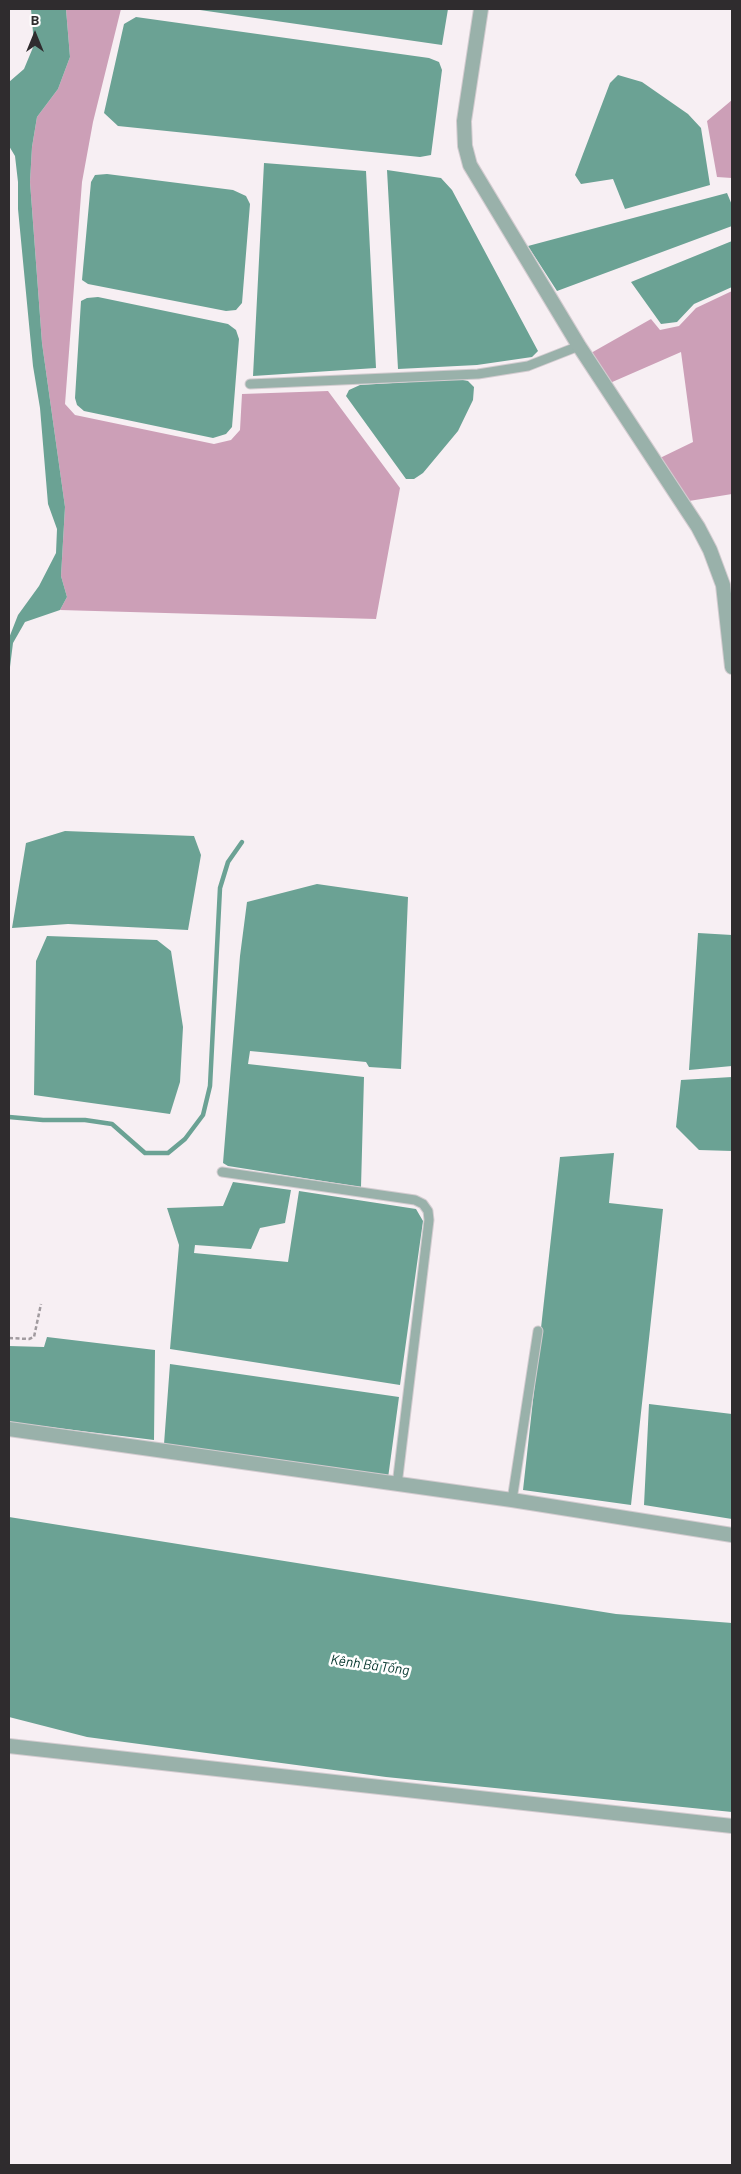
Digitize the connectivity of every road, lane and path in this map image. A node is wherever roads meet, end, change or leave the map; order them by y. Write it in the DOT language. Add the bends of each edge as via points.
graph roads {
  1 [pos="481,9"];
  2 [pos="579,346"];
  3 [pos="250,384"];
  4 [pos="730,615"];
  5 [pos="732,667"];
  6 [pos="222,1172"];
  7 [pos="41,1304"];
  8 [pos="538,1331"];
  9 [pos="9,1338"];
  10 [pos="9,1429"];
  11 [pos="397,1485"];
  12 [pos="512,1500"];
  13 [pos="732,1535"];
  14 [pos="9,1746"];
  15 [pos="732,1826"];
  1 -- 2 [label="street" via="464,121 468,158 475,177"];
  2 -- 3 [label="lane" via="536,364 478,374"];
  2 -- 4 [label="street" via="698,527 721,576"];
  4 -- 5 [label="street"];
  6 -- 11 [label="lane" via="414,1200 428,1211"];
  7 -- 9 [label="path" via="34,1337"];
  8 -- 12 [label="lane"];
  10 -- 11 [label="street"];
  11 -- 12 [label="street"];
  12 -- 13 [label="street"];
  14 -- 15 [label="street"];
}
